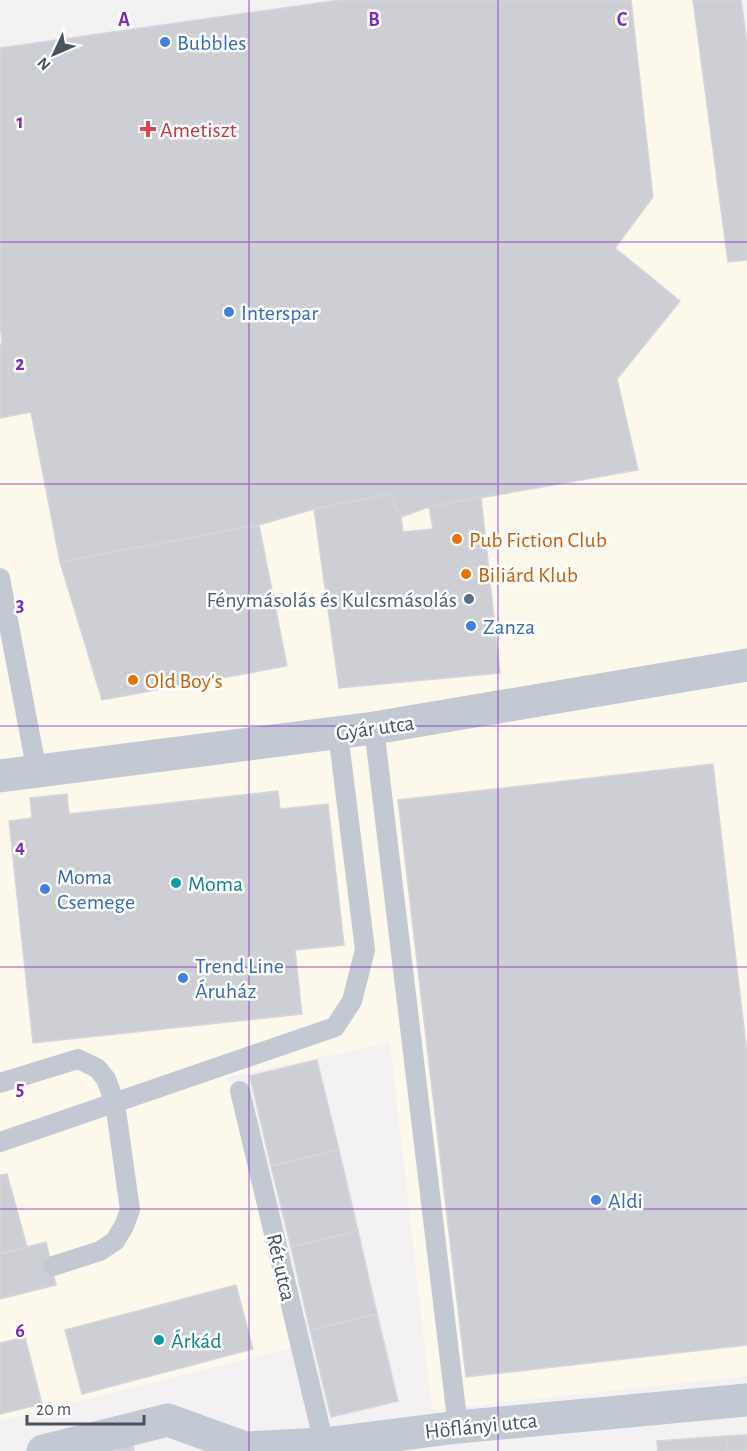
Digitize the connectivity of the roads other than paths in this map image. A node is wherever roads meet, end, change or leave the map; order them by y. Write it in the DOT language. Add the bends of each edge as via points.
graph roads {
  1 [pos="0,578"];
  2 [pos="747,665"];
  3 [pos="374,728"];
  4 [pos="338,733"];
  5 [pos="37,772"];
  6 [pos="0,776"];
  7 [pos="0,1083"];
  8 [pos="240,1091"];
  9 [pos="115,1103"];
  10 [pos="0,1142"];
  11 [pos="53,1266"];
  12 [pos="747,1400"];
  13 [pos="458,1427"];
  14 [pos="324,1444"];
  15 [pos="245,1450"];
  16 [pos="43,1451"];
  1 -- 5 [label="lane"];
  2 -- 3 [label="street, Gyár utca"];
  3 -- 4 [label="street, Gyár utca"];
  3 -- 13 [label="lane"];
  4 -- 5 [label="street, Gyár utca"];
  4 -- 9 [label="lane" via="365,950 352,1001 335,1027"];
  5 -- 6 [label="street, Gyár utca"];
  7 -- 9 [label="lane" via="78,1059 97,1068"];
  8 -- 14 [label="lane, Rét utca"];
  9 -- 10 [label="lane"];
  9 -- 11 [label="lane" via="130,1210 124,1227 115,1241 100,1251"];
  12 -- 13 [label="street, Höflányi utca"];
  13 -- 14 [label="street, Höflányi utca"];
  14 -- 15 [label="street, Höflányi utca"];
  15 -- 16 [label="street, Höflányi utca" via="168,1420"];
}
